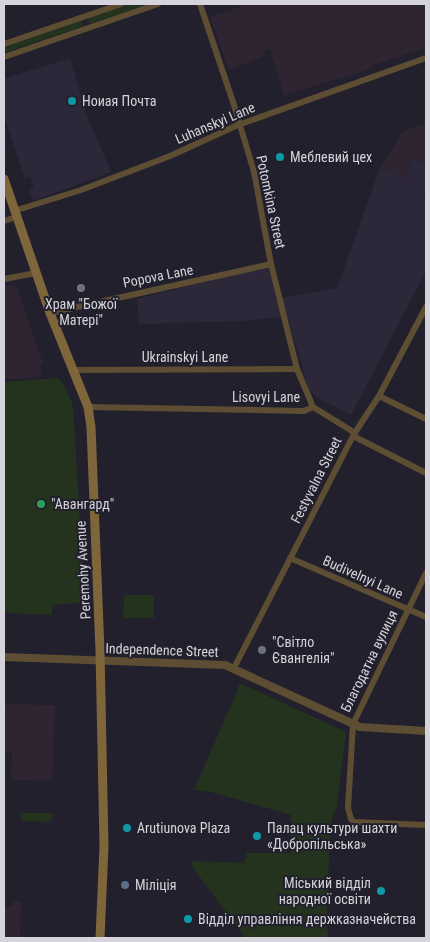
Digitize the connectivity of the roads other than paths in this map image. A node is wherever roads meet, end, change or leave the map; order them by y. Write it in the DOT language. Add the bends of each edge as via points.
graph roads {
  1 [pos="121,4"];
  2 [pos="158,4"];
  3 [pos="201,4"];
  4 [pos="4,44"];
  5 [pos="4,57"];
  6 [pos="426,58"];
  7 [pos="238,125"];
  8 [pos="4,179"];
  9 [pos="15,214"];
  10 [pos="4,221"];
  11 [pos="271,264"];
  12 [pos="36,273"];
  13 [pos="4,279"];
  14 [pos="426,307"];
  15 [pos="50,313"];
  16 [pos="297,369"];
  17 [pos="73,370"];
  18 [pos="379,396"];
  19 [pos="88,407"];
  20 [pos="314,407"];
  21 [pos="426,419"];
  22 [pos="354,434"];
  23 [pos="426,473"];
  24 [pos="290,558"];
  25 [pos="426,573"];
  26 [pos="408,610"];
  27 [pos="426,617"];
  28 [pos="4,657"];
  29 [pos="100,660"];
  30 [pos="234,668"];
  31 [pos="353,724"];
  32 [pos="426,731"];
  33 [pos="426,825"];
  34 [pos="100,938"];
  1 -- 4 [label="street"];
  2 -- 5 [label="street"];
  3 -- 7 [label="street, Potomkina Street"];
  6 -- 7 [label="street, Luhanskyi Lane"];
  7 -- 9 [label="street, Luhanskyi Lane" via="170,156"];
  7 -- 11 [label="street, Potomkina Street" via="254,172"];
  8 -- 9 [label="main road, Peremohy Avenue"];
  9 -- 10 [label="street, Luhanskyi Lane"];
  9 -- 12 [label="main road, Peremohy Avenue"];
  11 -- 15 [label="street, Popova Lane"];
  11 -- 16 [label="street, Potomkina Street"];
  12 -- 13 [label="street"];
  12 -- 15 [label="main road, Peremohy Avenue"];
  14 -- 18 [label="street, Festyvalna Street"];
  15 -- 17 [label="main road, Peremohy Avenue"];
  16 -- 17 [label="street, Ukrainskyi Lane"];
  16 -- 20 [label="street, Potomkina Street"];
  17 -- 19 [label="main road, Peremohy Avenue"];
  18 -- 21 [label="street"];
  18 -- 22 [label="street, Festyvalna Street"];
  19 -- 20 [label="street, Lisovyi Lane" via="304,411"];
  19 -- 29 [label="main road, Peremohy Avenue"];
  20 -- 22 [label="street, Lisovyi Lane"];
  22 -- 23 [label="street, Lisovyi Lane"];
  22 -- 24 [label="street, Festyvalna Street"];
  24 -- 26 [label="street, Budivelnyi Lane"];
  24 -- 30 [label="street, Festyvalna Street"];
  25 -- 26 [label="street, Благодатна вулиця"];
  26 -- 27 [label="street, Budivelnyi Lane"];
  26 -- 31 [label="street, Благодатна вулиця"];
  28 -- 29 [label="street, Independence Street"];
  29 -- 30 [label="street, Independence Street"];
  29 -- 34 [label="main road, Peremohy Avenue" via="103,861"];
  30 -- 31 [label="street, Independence Street"];
  31 -- 32 [label="street, Independence Street"];
  31 -- 33 [label="street, Благодатна вулиця" via="348,808 351,819 354,822"];
}
